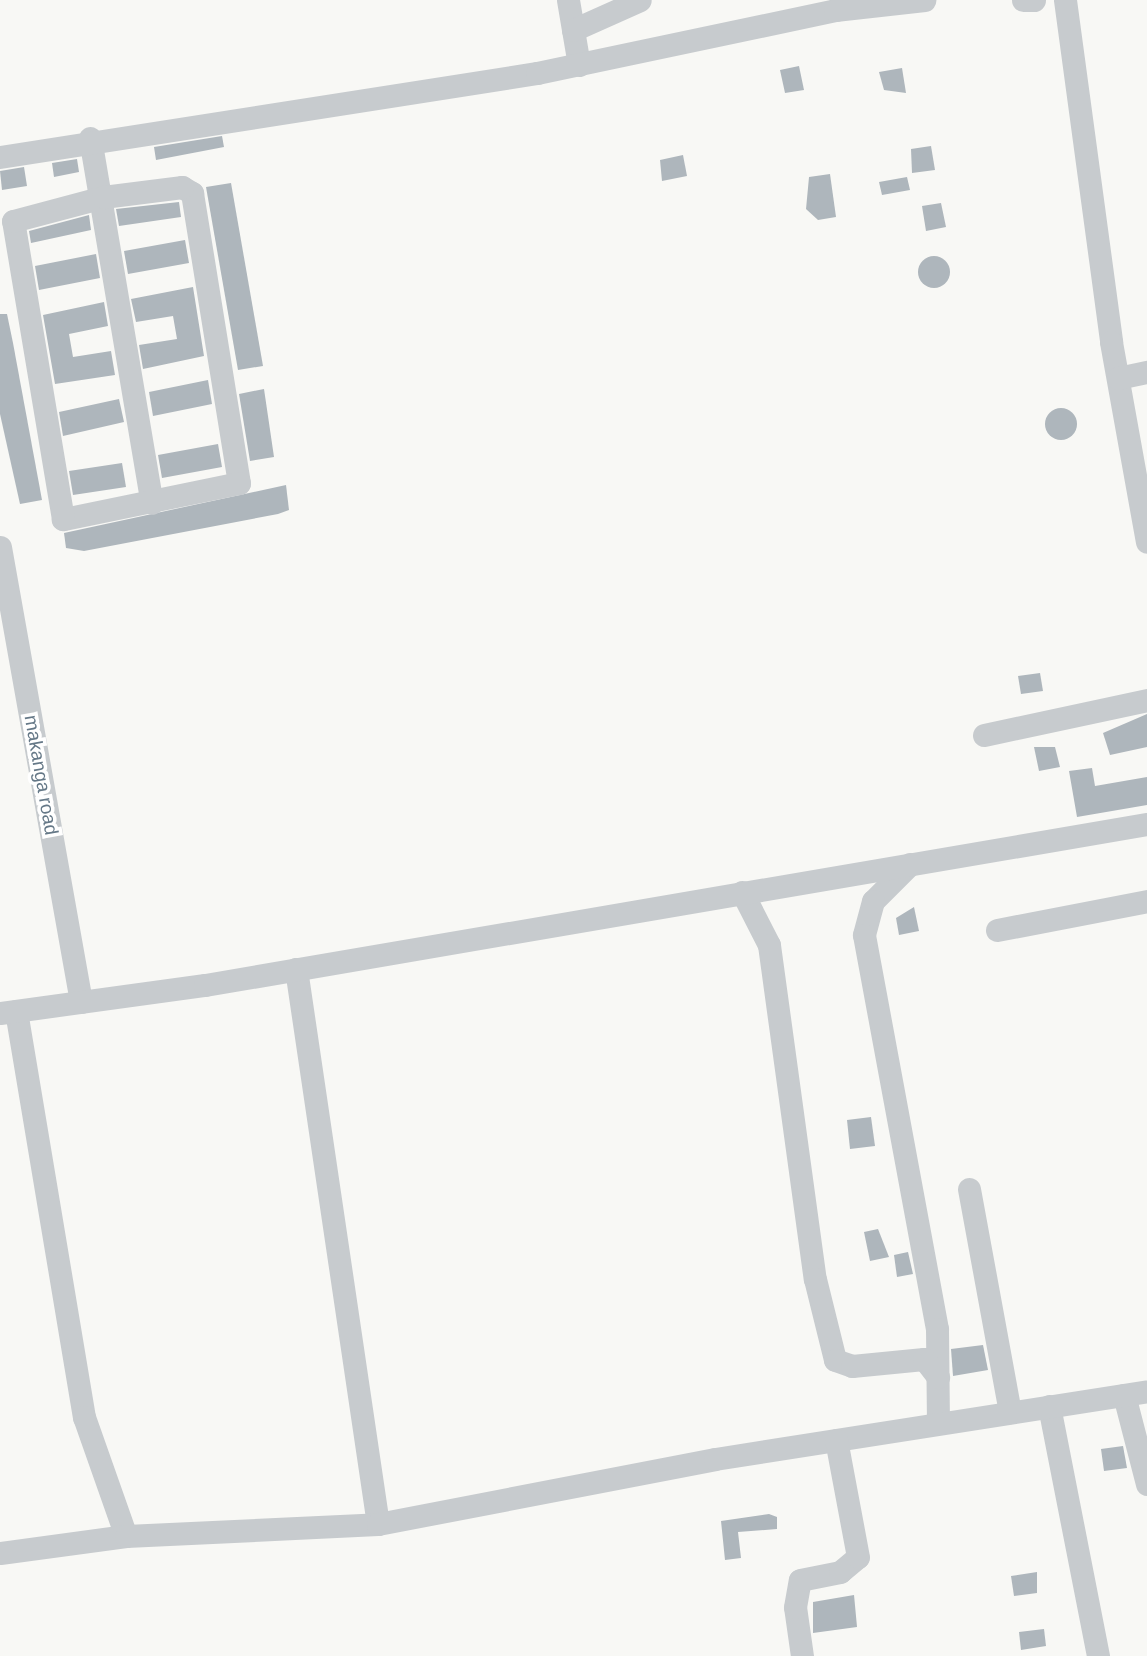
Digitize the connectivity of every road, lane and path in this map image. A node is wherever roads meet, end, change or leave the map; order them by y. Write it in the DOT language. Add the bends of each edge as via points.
graph roads {
  1 [pos="568,0"];
  2 [pos="640,0"];
  3 [pos="923,0"];
  4 [pos="1023,0"];
  5 [pos="1034,0"];
  6 [pos="1065,0"];
  7 [pos="573,30"];
  8 [pos="579,65"];
  9 [pos="90,138"];
  10 [pos="0,156"];
  11 [pos="103,197"];
  12 [pos="1147,372"];
  13 [pos="1118,378"];
  14 [pos="152,503"];
  15 [pos="1146,531"];
  16 [pos="0,547"];
  17 [pos="1147,700"];
  18 [pos="984,735"];
  19 [pos="1147,824"];
  20 [pos="910,864"];
  21 [pos="742,892"];
  22 [pos="1147,901"];
  23 [pos="997,930"];
  24 [pos="296,968"];
  25 [pos="81,1002"];
  26 [pos="8,1012"];
  27 [pos="969,1189"];
  28 [pos="938,1377"];
  29 [pos="1136,1393"];
  30 [pos="1049,1406"];
  31 [pos="1010,1412"];
  32 [pos="938,1423"];
  33 [pos="836,1440"];
  34 [pos="1147,1484"];
  35 [pos="379,1524"];
  36 [pos="126,1536"];
  37 [pos="0,1553"];
  38 [pos="802,1656"];
  39 [pos="1098,1656"];
  1 -- 7 [label="street"];
  2 -- 7 [label="street"];
  3 -- 8 [label="street" via="835,10"];
  4 -- 5 [label="street"];
  6 -- 13 [label="street"];
  7 -- 8 [label="street"];
  8 -- 9 [label="street"];
  9 -- 10 [label="street"];
  9 -- 11 [label="street"];
  11 -- 14 [label="street"];
  11 -- 14 [label="street" via="182,187 192,193 240,477 234,488"];
  11 -- 14 [label="street" via="16,216 12,228 60,516 68,521"];
  12 -- 13 [label="street"];
  13 -- 15 [label="street"];
  16 -- 25 [label="street, makanga road"];
  17 -- 18 [label="street"];
  19 -- 20 [label="street"];
  20 -- 21 [label="street"];
  20 -- 28 [label="street" via="873,901 864,935 937,1329"];
  21 -- 24 [label="street"];
  21 -- 28 [label="street" via="769,945 815,1279 835,1360 852,1366 924,1359"];
  22 -- 23 [label="street"];
  24 -- 25 [label="street"];
  24 -- 35 [label="street"];
  25 -- 26 [label="street"];
  26 -- 36 [label="street" via="84,1417"];
  27 -- 31 [label="street"];
  28 -- 32 [label="street"];
  29 -- 30 [label="street"];
  29 -- 34 [label="street"];
  30 -- 31 [label="street"];
  30 -- 39 [label="street"];
  31 -- 32 [label="street"];
  32 -- 33 [label="street"];
  33 -- 35 [label="street"];
  33 -- 38 [label="street" via="858,1557 840,1572 800,1580 795,1607"];
  35 -- 36 [label="street"];
  36 -- 37 [label="street"];
}
